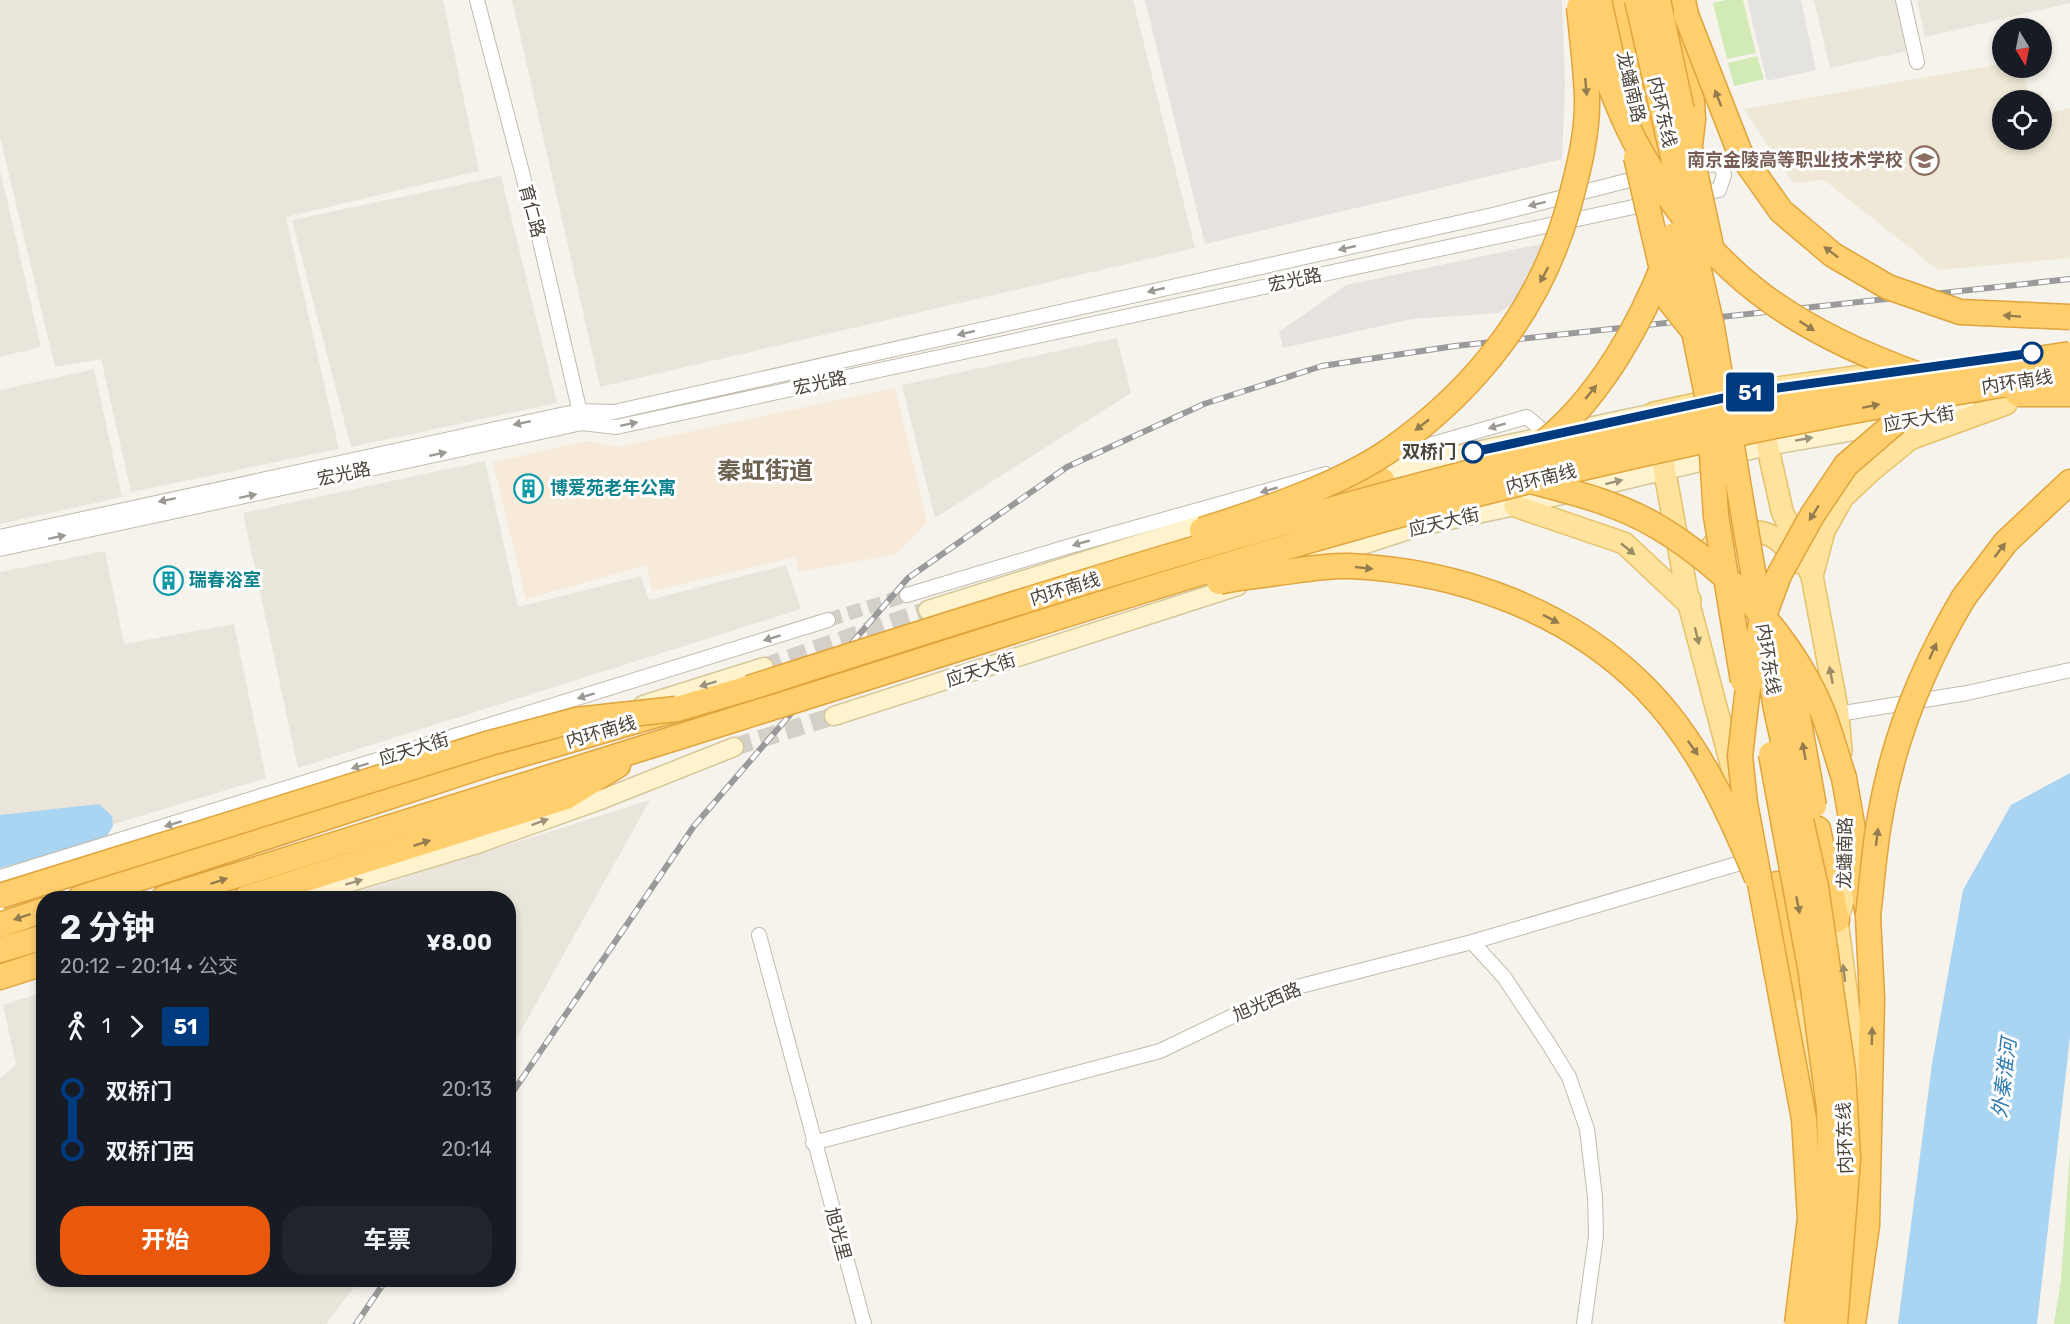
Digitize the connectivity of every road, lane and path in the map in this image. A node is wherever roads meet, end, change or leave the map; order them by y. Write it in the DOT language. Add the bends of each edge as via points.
graph roads {
  1 [pos="477,0"];
  2 [pos="1612,0"];
  3 [pos="1624,0"];
  4 [pos="1638,0"];
  5 [pos="1647,0"];
  6 [pos="1658,0"];
  7 [pos="1903,0"];
  8 [pos="1585,2"];
  9 [pos="1684,7"];
  10 [pos="1917,62"];
  11 [pos="1682,169"];
  12 [pos="1642,177"];
  13 [pos="1639,206"];
  14 [pos="2070,318"];
  15 [pos="1703,329"];
  16 [pos="2070,339"];
  17 [pos="2070,348"];
  18 [pos="2070,354"];
  19 [pos="2070,374"];
  20 [pos="1756,391"];
  21 [pos="2070,394"];
  22 [pos="1716,403"];
  23 [pos="2006,405"];
  24 [pos="1654,413"];
  25 [pos="581,417"];
  26 [pos="1548,435"];
  27 [pos="1767,446"];
  28 [pos="1666,469"];
  29 [pos="2070,482"];
  30 [pos="1515,506"];
  31 [pos="1211,527"];
  32 [pos="0,537"];
  33 [pos="0,549"];
  34 [pos="1812,576"];
  35 [pos="1229,579"];
  36 [pos="907,596"];
  37 [pos="1689,604"];
  38 [pos="928,610"];
  39 [pos="828,620"];
  40 [pos="764,667"];
  41 [pos="2070,670"];
  42 [pos="749,688"];
  43 [pos="676,709"];
  44 [pos="1838,714"];
  45 [pos="834,716"];
  46 [pos="739,717"];
  47 [pos="647,747"];
  48 [pos="734,747"];
  49 [pos="1764,873"];
  50 [pos="0,877"];
  51 [pos="48,891"];
  52 [pos="101,891"];
  53 [pos="186,891"];
  54 [pos="268,891"];
  55 [pos="321,891"];
  56 [pos="36,895"];
  57 [pos="0,896"];
  58 [pos="0,906"];
  59 [pos="36,913"];
  60 [pos="1868,916"];
  61 [pos="1837,920"];
  62 [pos="0,925"];
  63 [pos="759,934"];
  64 [pos="36,939"];
  65 [pos="1472,942"];
  66 [pos="0,950"];
  67 [pos="36,966"];
  68 [pos="0,977"];
  69 [pos="36,977"];
  70 [pos="0,988"];
  71 [pos="1793,990"];
  72 [pos="813,1143"];
  73 [pos="864,1324"];
  74 [pos="1584,1324"];
  75 [pos="1797,1324"];
  76 [pos="1806,1324"];
  77 [pos="1816,1324"];
  78 [pos="1835,1324"];
  79 [pos="1848,1324"];
  80 [pos="1853,1324"];
  1 -- 25 [label="street, 育仁路"];
  2 -- 12 [label="street, 龙蟠南路"];
  3 -- 15 [label="highway, 内环东线, bridge"];
  4 -- 15 [label="highway, 内环东线, bridge"];
  5 -- 11 [label="street, 龙蟠南路"];
  6 -- 15 [label="highway, bridge" via="1720,286"];
  7 -- 10 [label="street"];
  8 -- 15 [label="highway, bridge" via="1669,300"];
  8 -- 21 [label="highway, one-way, bridge" via="1638,148 1665,192 1712,252 1758,295 1821,335 1871,358 1935,380 2011,393"];
  8 -- 31 [label="highway, one-way, bridge" via="1587,99 1579,168 1548,268 1497,351 1465,389 1389,451 1312,491"];
  14 -- 9 [label="highway, one-way, bridge" via="1960,312 1888,286 1833,255 1781,211 1740,153"];
  35 -- 9 [label="highway, one-way, bridge" via="1342,548 1414,521 1476,489 1534,450 1580,406 1632,332 1665,263 1680,218 1693,119"];
  11 -- 12 [label="street, 宏光路"];
  11 -- 13 [label="street, 宏光路" via="1715,164 1722,168 1722,184 1719,190"];
  12 -- 13 [label="street"];
  12 -- 25 [label="street, 宏光路, one-way" via="1497,214"];
  25 -- 13 [label="street, 宏光路, one-way" via="616,427"];
  15 -- 22 [label="highway, 内环东线, bridge"];
  16 -- 49 [label="highway, one-way, bridge" via="1996,359 1924,398 1846,465 1813,514 1779,575 1761,624 1749,678 1740,756"];
  17 -- 20 [label="main road"];
  18 -- 42 [label="highway, 内环南线, bridge" via="1827,393 1646,430 1433,481 1251,531"];
  46 -- 19 [label="highway, 内环南线, one-way, bridge" via="1263,555 1483,493 1622,458 1891,402"];
  20 -- 24 [label="main road"];
  20 -- 27 [label="main road, 龙蟠南路"];
  21 -- 23 [label="street, 应天大街"];
  22 -- 49 [label="highway, bridge" via="1716,516"];
  61 -- 22 [label="highway, one-way, bridge" via="1752,477"];
  22 -- 77 [label="highway, 内环东线, one-way, bridge" via="1785,837 1811,973 1829,1108 1831,1190"];
  22 -- 78 [label="highway, 内环东线, bridge" via="1744,505 1776,709 1816,887 1843,1071 1848,1159"];
  27 -- 23 [label="street, 应天大街, one-way"];
  23 -- 34 [label="main road" via="1910,439 1872,470 1843,497 1824,531"];
  24 -- 26 [label="street"];
  24 -- 28 [label="main road"];
  25 -- 32 [label="street, 宏光路, one-way"];
  33 -- 25 [label="street, 宏光路, one-way"];
  26 -- 36 [label="street, one-way" via="1527,417"];
  26 -- 38 [label="street" via="1346,479"];
  27 -- 28 [label="street, 应天大街"];
  27 -- 34 [label="main road, 龙蟠南路" via="1782,510"];
  30 -- 28 [label="street, 应天大街, one-way"];
  28 -- 37 [label="main road"];
  60 -- 29 [label="highway, one-way, bridge" via="1880,816 1895,752 1939,639 1964,597 2006,542"];
  30 -- 37 [label="main road, one-way" via="1624,543"];
  30 -- 45 [label="street, 应天大街" via="1421,526"];
  31 -- 42 [label="highway, bridge" via="836,646"];
  31 -- 60 [label="highway, bridge" via="1382,480 1449,472 1515,477 1581,494 1658,526 1748,598 1805,678 1822,712 1844,778"];
  34 -- 37 [label="main road" via="1784,545 1767,534 1742,532 1714,542 1699,566"];
  44 -- 34 [label="main road, 龙蟠南路, one-way"];
  35 -- 46 [label="highway, bridge" via="815,708"];
  35 -- 49 [label="highway, one-way, bridge" via="1348,566 1424,574 1508,599 1550,617 1612,657 1673,720 1698,754"];
  37 -- 49 [label="main road, one-way" via="1719,723"];
  39 -- 50 [label="street, 应天大街, one-way"];
  40 -- 51 [label="street, 应天大街, one-way"];
  41 -- 44 [label="street" via="1967,693"];
  42 -- 43 [label="highway, 内环南线"];
  43 -- 52 [label="highway, 内环南线, bridge" via="495,762"];
  43 -- 57 [label="highway, bridge" via="576,720 490,743"];
  44 -- 61 [label="main road, 龙蟠南路" via="1848,885"];
  46 -- 47 [label="highway, 内环南线"];
  53 -- 47 [label="highway, 内环南线, one-way"];
  54 -- 47 [label="highway, one-way" via="566,797"];
  55 -- 48 [label="street, one-way" via="474,845"];
  49 -- 65 [label="street, 旭光西路"];
  49 -- 71 [label="highway"];
  49 -- 71 [label="main road"];
  49 -- 75 [label="highway, bridge" via="1804,1119 1810,1219"];
  56 -- 58 [label="street, 应天大街, one-way"];
  59 -- 62 [label="highway, one-way"];
  80 -- 60 [label="highway, one-way" via="1867,1225 1872,999"];
  79 -- 61 [label="main road, 龙蟠南路, one-way" via="1858,1215 1856,1067"];
  63 -- 72 [label="street, 旭光里"];
  64 -- 66 [label="highway"];
  65 -- 72 [label="street, 旭光西路" via="1289,989 1160,1051"];
  65 -- 74 [label="street" via="1504,977 1548,1042 1569,1077 1587,1130 1596,1197 1596,1236"];
  67 -- 68 [label="highway"];
  69 -- 70 [label="street"];
  71 -- 76 [label="main road" via="1812,1087 1819,1172"];
  72 -- 73 [label="street, 旭光里"];
}
